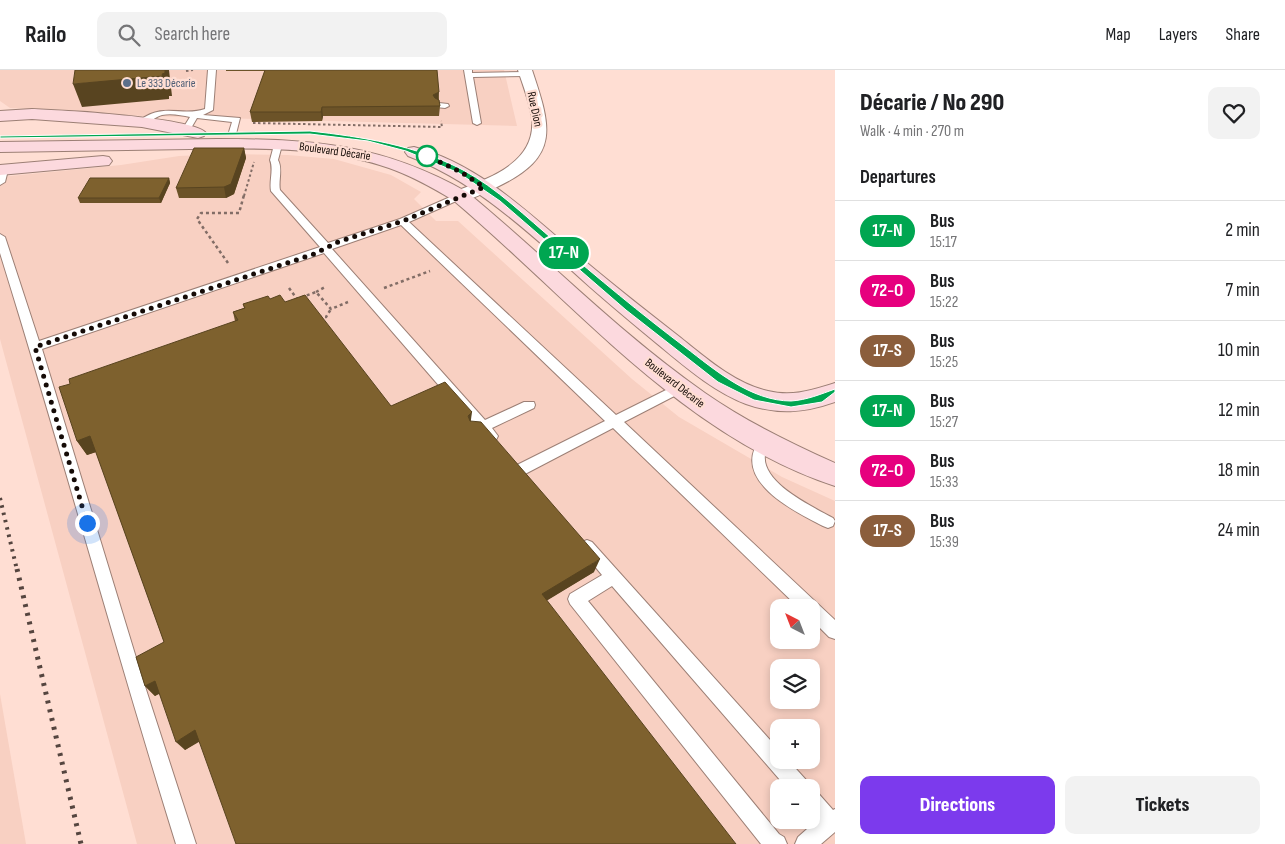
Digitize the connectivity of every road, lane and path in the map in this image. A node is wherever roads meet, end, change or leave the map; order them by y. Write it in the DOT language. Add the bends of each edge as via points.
graph roads {
  1 [pos="193,70"];
  2 [pos="212,70"];
  3 [pos="186,71"];
  4 [pos="468,72"];
  5 [pos="525,72"];
  6 [pos="0,116"];
  7 [pos="304,122"];
  8 [pos="477,123"];
  9 [pos="250,125"];
  10 [pos="441,125"];
  11 [pos="303,126"];
  12 [pos="191,131"];
  13 [pos="0,136"];
  14 [pos="368,140"];
  15 [pos="278,145"];
  16 [pos="0,147"];
  17 [pos="398,147"];
  18 [pos="255,161"];
  19 [pos="1,174"];
  20 [pos="484,187"];
  21 [pos="460,196"];
  22 [pos="239,213"];
  23 [pos="243,216"];
  24 [pos="403,221"];
  25 [pos="0,237"];
  26 [pos="326,248"];
  27 [pos="239,279"];
  28 [pos="325,286"];
  29 [pos="289,288"];
  30 [pos="316,292"];
  31 [pos="305,303"];
  32 [pos="331,308"];
  33 [pos="315,316"];
  34 [pos="35,347"];
  35 [pos="680,388"];
  36 [pos="835,392"];
  37 [pos="529,405"];
  38 [pos="615,422"];
  39 [pos="478,429"];
  40 [pos="766,442"];
  41 [pos="498,445"];
  42 [pos="509,458"];
  43 [pos="520,470"];
  44 [pos="835,475"];
  45 [pos="532,484"];
  46 [pos="828,522"];
  47 [pos="576,534"];
  48 [pos="613,577"];
  49 [pos="802,599"];
  50 [pos="820,617"];
  51 [pos="835,631"];
  52 [pos="792,779"];
  53 [pos="820,809"];
  54 [pos="833,821"];
  55 [pos="186,844"];
  56 [pos="777,844"];
  57 [pos="805,844"];
  1 -- 3 [label="path"];
  2 -- 12 [label="lane" via="208,110"];
  4 -- 5 [label="lane"];
  4 -- 8 [label="lane"];
  5 -- 20 [label="street, Rue Dion" via="540,121 537,141 519,167"];
  6 -- 12 [label="street" via="30,114 143,122"];
  7 -- 9 [label="path"];
  7 -- 10 [label="path" via="406,127"];
  7 -- 11 [label="path"];
  12 -- 13 [label="street, Boulevard Décarie"];
  12 -- 14 [label="street, Boulevard Décarie" via="315,133"];
  12 -- 15 [label="street, Boulevard Décarie"];
  12 -- 16 [label="street, Boulevard Décarie"];
  12 -- 19 [label="street" via="176,151"];
  15 -- 21 [label="street, Boulevard Décarie" via="338,149 387,160 431,178"];
  15 -- 26 [label="lane" via="274,160 274,187"];
  17 -- 20 [label="street, Boulevard Décarie" via="441,162"];
  18 -- 22 [label="path"];
  20 -- 21 [label="street, Rue Dion"];
  20 -- 36 [label="street, Boulevard Décarie" via="629,308 722,380 757,397 791,404 819,399"];
  21 -- 24 [label="lane"];
  21 -- 35 [label="street, Boulevard Décarie" via="598,320"];
  22 -- 23 [label="path"];
  22 -- 27 [label="path" via="201,213 197,219"];
  24 -- 26 [label="lane"];
  24 -- 38 [label="lane"];
  25 -- 34 [label="lane"];
  26 -- 27 [label="lane"];
  26 -- 39 [label="lane"];
  27 -- 34 [label="lane"];
  28 -- 30 [label="path"];
  29 -- 31 [label="path"];
  32 -- 33 [label="path" via="326,317"];
  34 -- 55 [label="lane"];
  35 -- 38 [label="lane"];
  35 -- 40 [label="street, Boulevard Décarie"];
  37 -- 39 [label="lane"];
  38 -- 43 [label="lane"];
  38 -- 49 [label="lane"];
  39 -- 41 [label="lane"];
  40 -- 44 [label="street, Boulevard Décarie"];
  40 -- 46 [label="lane" via="758,452 758,463 773,487 793,503"];
  42 -- 43 [label="lane"];
  43 -- 45 [label="lane"];
  47 -- 48 [label="lane"];
  48 -- 52 [label="lane"];
  48 -- 56 [label="lane" via="576,600"];
  50 -- 51 [label="lane"];
  53 -- 54 [label="lane"];
  54 -- 57 [label="lane"];
}
